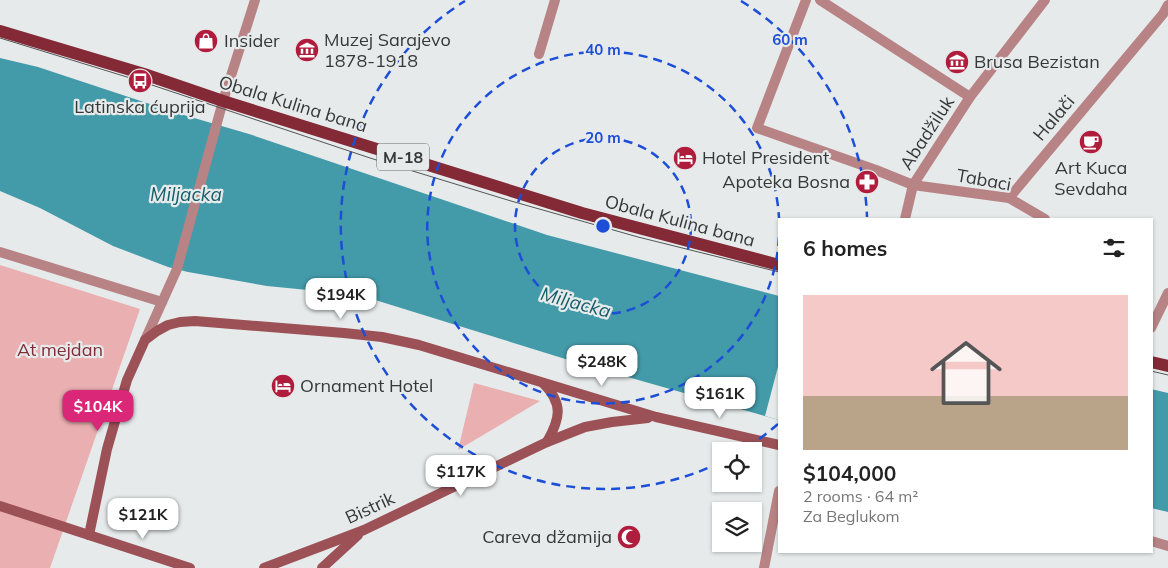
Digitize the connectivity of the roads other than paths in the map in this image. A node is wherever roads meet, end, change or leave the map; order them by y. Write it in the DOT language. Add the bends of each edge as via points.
graph roads {
  1 [pos="255,0"];
  2 [pos="555,0"];
  3 [pos="806,0"];
  4 [pos="820,0"];
  5 [pos="1045,0"];
  6 [pos="1166,12"];
  7 [pos="0,31"];
  8 [pos="539,54"];
  9 [pos="970,97"];
  10 [pos="223,101"];
  11 [pos="913,185"];
  12 [pos="1009,198"];
  13 [pos="905,218"];
  14 [pos="1043,218"];
  15 [pos="0,252"];
  16 [pos="778,264"];
  17 [pos="1168,294"];
  18 [pos="162,302"];
  19 [pos="1153,324"];
  20 [pos="145,340"];
  21 [pos="1153,362"];
  22 [pos="1168,366"];
  23 [pos="540,381"];
  24 [pos="656,417"];
  25 [pos="546,442"];
  26 [pos="778,445"];
  27 [pos="778,496"];
  28 [pos="0,506"];
  29 [pos="364,530"];
  30 [pos="89,535"];
  31 [pos="1153,542"];
  32 [pos="1168,546"];
  33 [pos="190,568"];
  34 [pos="264,568"];
  35 [pos="322,568"];
  36 [pos="764,568"];
  1 -- 10 [label="street"];
  2 -- 8 [label="street"];
  3 -- 11 [label="street, Tabaci" via="757,128"];
  4 -- 9 [label="street"];
  5 -- 9 [label="street, Abadžiluk"];
  6 -- 12 [label="street, Halači"];
  7 -- 10 [label="main road, Obala Kulina bana / M-18"];
  9 -- 11 [label="street, Abadžiluk"];
  10 -- 16 [label="main road, Obala Kulina bana / M-18" via="582,213"];
  10 -- 18 [label="street" via="177,269"];
  11 -- 12 [label="street, Tabaci"];
  11 -- 13 [label="street, Abadžiluk"];
  12 -- 14 [label="street, Tabaci"];
  15 -- 18 [label="street"];
  17 -- 19 [label="street"];
  18 -- 20 [label="street"];
  20 -- 23 [label="main road" via="168,325 180,322 344,333 419,345"];
  20 -- 30 [label="main road" via="116,414"];
  21 -- 22 [label="main road"];
  23 -- 24 [label="main road"];
  23 -- 25 [label="main road" via="551,391 558,407 558,421"];
  24 -- 25 [label="main road, Bistrik" via="585,427"];
  24 -- 26 [label="main road"];
  25 -- 29 [label="main road, Bistrik"];
  27 -- 36 [label="street"];
  28 -- 30 [label="main road"];
  29 -- 34 [label="main road, Bistrik"];
  29 -- 35 [label="main road"];
  30 -- 33 [label="main road"];
  31 -- 32 [label="street"];
}
